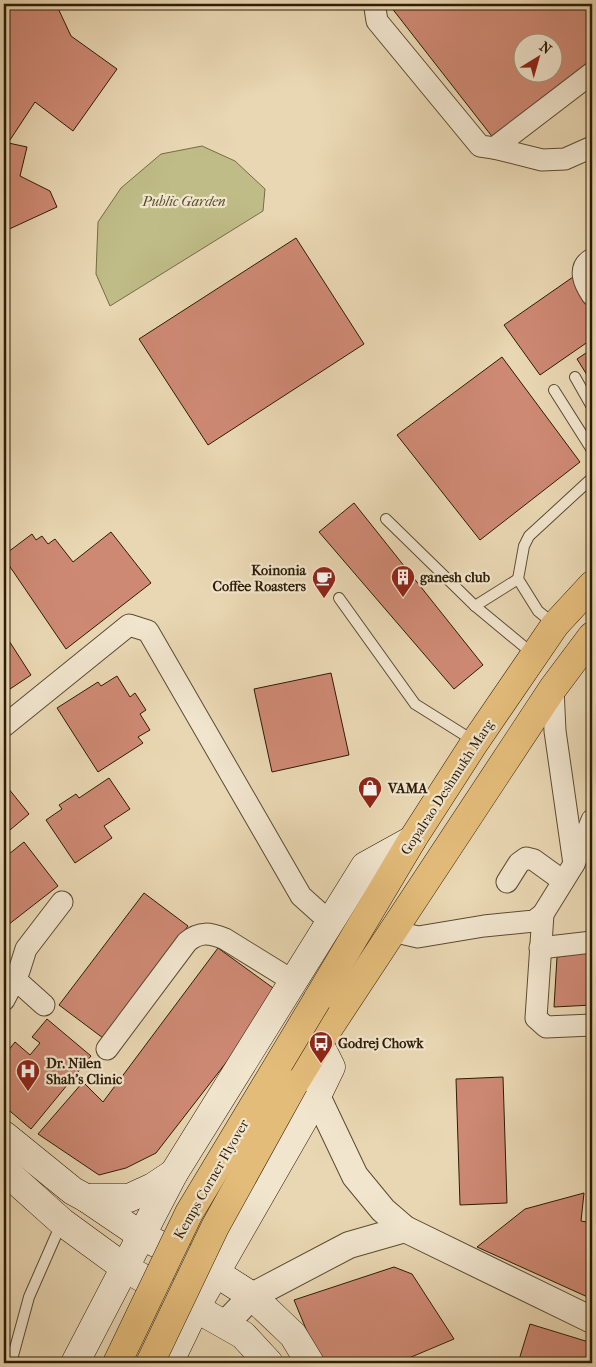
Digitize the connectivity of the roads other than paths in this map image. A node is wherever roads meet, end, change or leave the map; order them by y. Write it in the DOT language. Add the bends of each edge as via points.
graph roads {
  1 [pos="377,4"];
  2 [pos="592,73"];
  3 [pos="592,147"];
  4 [pos="494,148"];
  5 [pos="592,259"];
  6 [pos="592,295"];
  7 [pos="575,377"];
  8 [pos="554,390"];
  9 [pos="592,406"];
  10 [pos="592,450"];
  11 [pos="592,478"];
  12 [pos="386,519"];
  13 [pos="518,579"];
  14 [pos="592,585"];
  15 [pos="339,598"];
  16 [pos="475,606"];
  17 [pos="555,626"];
  18 [pos="592,636"];
  19 [pos="534,655"];
  20 [pos="553,688"];
  21 [pos="4,726"];
  22 [pos="475,742"];
  23 [pos="592,820"];
  24 [pos="412,840"];
  25 [pos="569,872"];
  26 [pos="507,882"];
  27 [pos="62,902"];
  28 [pos="543,914"];
  29 [pos="331,923"];
  30 [pos="392,931"];
  31 [pos="592,942"];
  32 [pos="540,948"];
  33 [pos="15,979"];
  34 [pos="293,982"];
  35 [pos="4,1000"];
  36 [pos="317,1000"];
  37 [pos="44,1005"];
  38 [pos="592,1025"];
  39 [pos="107,1048"];
  40 [pos="306,1090"];
  41 [pos="4,1136"];
  42 [pos="4,1170"];
  43 [pos="174,1173"];
  44 [pos="86,1198"];
  45 [pos="62,1222"];
  46 [pos="405,1228"];
  47 [pos="142,1236"];
  48 [pos="125,1268"];
  49 [pos="216,1273"];
  50 [pos="252,1296"];
  51 [pos="196,1307"];
  52 [pos="592,1320"];
  53 [pos="224,1324"];
  54 [pos="11,1363"];
  55 [pos="76,1363"];
  56 [pos="117,1363"];
  57 [pos="150,1363"];
  58 [pos="169,1363"];
  59 [pos="269,1363"];
  60 [pos="310,1363"];
  1 -- 4 [label="street" via="377,21 480,146"];
  2 -- 4 [label="street"];
  3 -- 4 [label="street" via="565,159 542,160"];
  5 -- 6 [label="street" via="582,274"];
  7 -- 9 [label="lane"];
  8 -- 10 [label="lane"];
  11 -- 13 [label="lane" via="530,536 524,546"];
  12 -- 16 [label="lane"];
  13 -- 16 [label="lane"];
  13 -- 17 [label="lane" via="538,612"];
  14 -- 17 [label="main road, Gopalrao Deshmukh Marg"];
  15 -- 22 [label="lane" via="415,704"];
  16 -- 19 [label="lane"];
  17 -- 19 [label="main road, Gopalrao Deshmukh Marg"];
  18 -- 20 [label="main road"];
  19 -- 22 [label="main road, Gopalrao Deshmukh Marg"];
  20 -- 25 [label="street"];
  20 -- 30 [label="main road"];
  21 -- 29 [label="street" via="130,625 148,631 301,896"];
  22 -- 24 [label="main road, Gopalrao Deshmukh Marg"];
  23 -- 25 [label="street"];
  24 -- 29 [label="main road" via="365,866"];
  24 -- 36 [label="main road, Gopalrao Deshmukh Marg"];
  25 -- 26 [label="street" via="526,858"];
  25 -- 28 [label="street"];
  27 -- 33 [label="street" via="26,950"];
  28 -- 30 [label="street" via="534,921 418,937"];
  28 -- 32 [label="street"];
  29 -- 34 [label="main road"];
  30 -- 40 [label="main road, Kemps Corner Flyover" via="319,1042"];
  31 -- 32 [label="street"];
  32 -- 38 [label="street" via="536,1018 546,1028"];
  33 -- 35 [label="street"];
  33 -- 37 [label="street"];
  34 -- 39 [label="street" via="225,939 214,934 194,936"];
  34 -- 43 [label="main road"];
  36 -- 56 [label="main road, Kemps Corner Flyover, bridge" via="189,1213"];
  40 -- 46 [label="street" via="354,1176 383,1210"];
  40 -- 49 [label="main road"];
  40 -- 57 [label="main road, Kemps Corner Flyover, bridge" via="215,1227"];
  41 -- 44 [label="main road" via="72,1191"];
  42 -- 45 [label="main road"];
  43 -- 44 [label="main road" via="129,1198"];
  43 -- 47 [label="main road"];
  44 -- 47 [label="main road"];
  45 -- 48 [label="main road"];
  45 -- 54 [label="lane" via="29,1297"];
  46 -- 50 [label="street" via="349,1245"];
  46 -- 52 [label="street"];
  47 -- 48 [label="main road"];
  47 -- 49 [label="main road"];
  48 -- 51 [label="main road"];
  48 -- 55 [label="main road"];
  49 -- 50 [label="main road"];
  49 -- 51 [label="main road"];
  50 -- 53 [label="street"];
  50 -- 60 [label="main road" via="293,1336"];
  51 -- 53 [label="main road"];
  51 -- 58 [label="main road"];
  53 -- 59 [label="main road" via="243,1335"];
}
